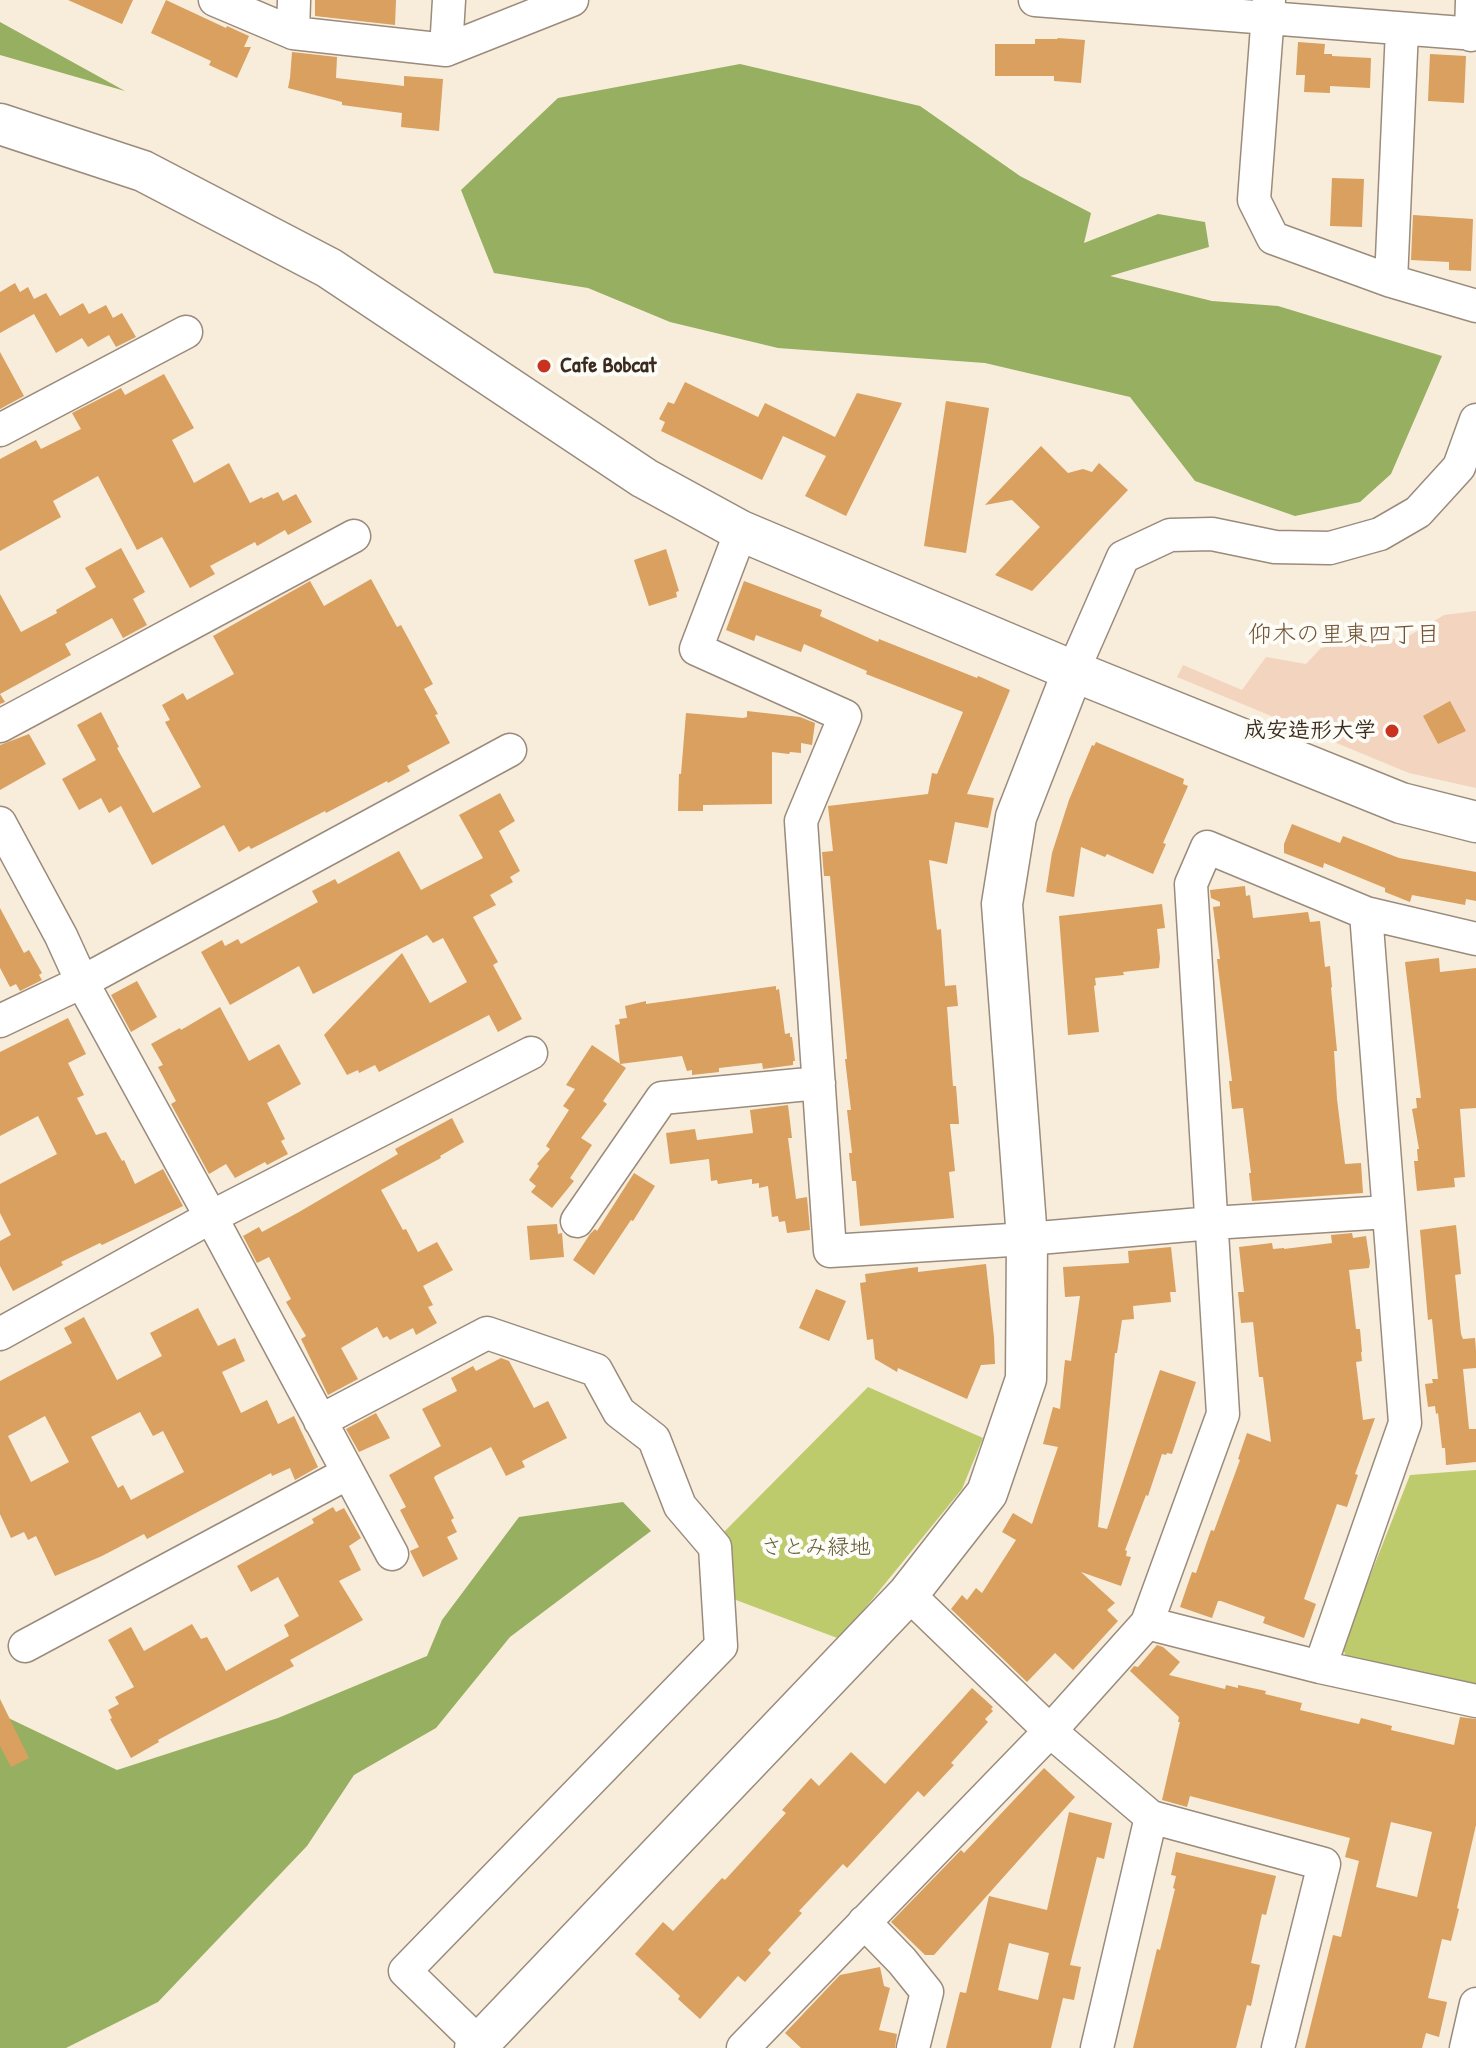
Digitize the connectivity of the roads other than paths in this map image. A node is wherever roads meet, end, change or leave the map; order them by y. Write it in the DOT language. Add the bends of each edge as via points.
graph roads {
  1 [pos="215,0"];
  2 [pos="294,0"];
  3 [pos="449,0"];
  4 [pos="572,0"];
  5 [pos="1035,0"];
  6 [pos="1472,0"];
  7 [pos="1087,2"];
  8 [pos="1269,9"];
  9 [pos="1402,29"];
  10 [pos="293,33"];
  11 [pos="1474,34"];
  12 [pos="446,50"];
  13 [pos="0,124"];
  14 [pos="1391,281"];
  15 [pos="1476,306"];
  16 [pos="186,332"];
  17 [pos="1476,420"];
  18 [pos="0,430"];
  19 [pos="741,531"];
  20 [pos="354,536"];
  21 [pos="1073,671"];
  22 [pos="0,726"];
  23 [pos="510,750"];
  24 [pos="1476,822"];
  25 [pos="0,823"];
  26 [pos="1366,913"];
  27 [pos="1476,939"];
  28 [pos="82,982"];
  29 [pos="0,1021"];
  30 [pos="531,1053"];
  31 [pos="819,1083"];
  32 [pos="1388,1212"];
  33 [pos="211,1217"];
  34 [pos="577,1221"];
  35 [pos="1212,1223"];
  36 [pos="1027,1239"];
  37 [pos="0,1334"];
  38 [pos="320,1421"];
  39 [pos="348,1473"];
  40 [pos="392,1554"];
  41 [pos="908,1594"];
  42 [pos="1147,1623"];
  43 [pos="25,1646"];
  44 [pos="1320,1667"];
  45 [pos="1476,1701"];
  46 [pos="1050,1731"];
  47 [pos="1151,1817"];
  48 [pos="864,1922"];
  49 [pos="1476,2004"];
  50 [pos="479,2047"];
  51 [pos="743,2048"];
  52 [pos="913,2048"];
  53 [pos="1097,2048"];
  54 [pos="1278,2048"];
  55 [pos="1466,2048"];
  1 -- 10 [label="street"];
  2 -- 10 [label="street"];
  3 -- 12 [label="street"];
  4 -- 12 [label="street"];
  5 -- 7 [label="street"];
  6 -- 11 [label="street"];
  7 -- 8 [label="street"];
  8 -- 9 [label="street"];
  8 -- 14 [label="street" via="1254,200 1273,238"];
  9 -- 11 [label="street"];
  9 -- 14 [label="street"];
  10 -- 12 [label="street"];
  13 -- 19 [label="street" via="143,171 329,268 644,478"];
  14 -- 15 [label="street"];
  16 -- 18 [label="street"];
  17 -- 21 [label="street" via="1459,467 1418,512 1380,534 1330,548 1275,547 1212,534 1170,535 1123,557"];
  19 -- 21 [label="street"];
  19 -- 31 [label="street" via="696,649 845,716 801,821"];
  20 -- 22 [label="street"];
  21 -- 24 [label="street" via="1401,803"];
  21 -- 36 [label="street" via="1016,817 1002,904"];
  23 -- 28 [label="street"];
  25 -- 28 [label="street"];
  26 -- 27 [label="street"];
  26 -- 32 [label="street"];
  26 -- 35 [label="street" via="1207,847 1191,884"];
  28 -- 29 [label="street"];
  28 -- 33 [label="street"];
  30 -- 33 [label="street"];
  31 -- 34 [label="street" via="662,1098"];
  31 -- 36 [label="street" via="830,1251"];
  32 -- 35 [label="street"];
  32 -- 44 [label="street" via="1405,1423"];
  33 -- 37 [label="street"];
  33 -- 38 [label="street"];
  35 -- 36 [label="street"];
  35 -- 42 [label="street" via="1223,1414"];
  36 -- 41 [label="street" via="1026,1379 987,1493"];
  38 -- 39 [label="street"];
  38 -- 50 [label="street" via="487,1333 596,1370 619,1412 654,1439 680,1506 715,1547 721,1646 405,1971"];
  39 -- 40 [label="street"];
  39 -- 43 [label="street"];
  41 -- 46 [label="street"];
  41 -- 50 [label="street"];
  42 -- 44 [label="street"];
  42 -- 46 [label="street"];
  44 -- 45 [label="street"];
  46 -- 47 [label="street"];
  46 -- 48 [label="street"];
  47 -- 53 [label="street"];
  47 -- 54 [label="street" via="1324,1864"];
  48 -- 51 [label="street"];
  48 -- 52 [label="street" via="927,1992"];
  49 -- 55 [label="street"];
}
